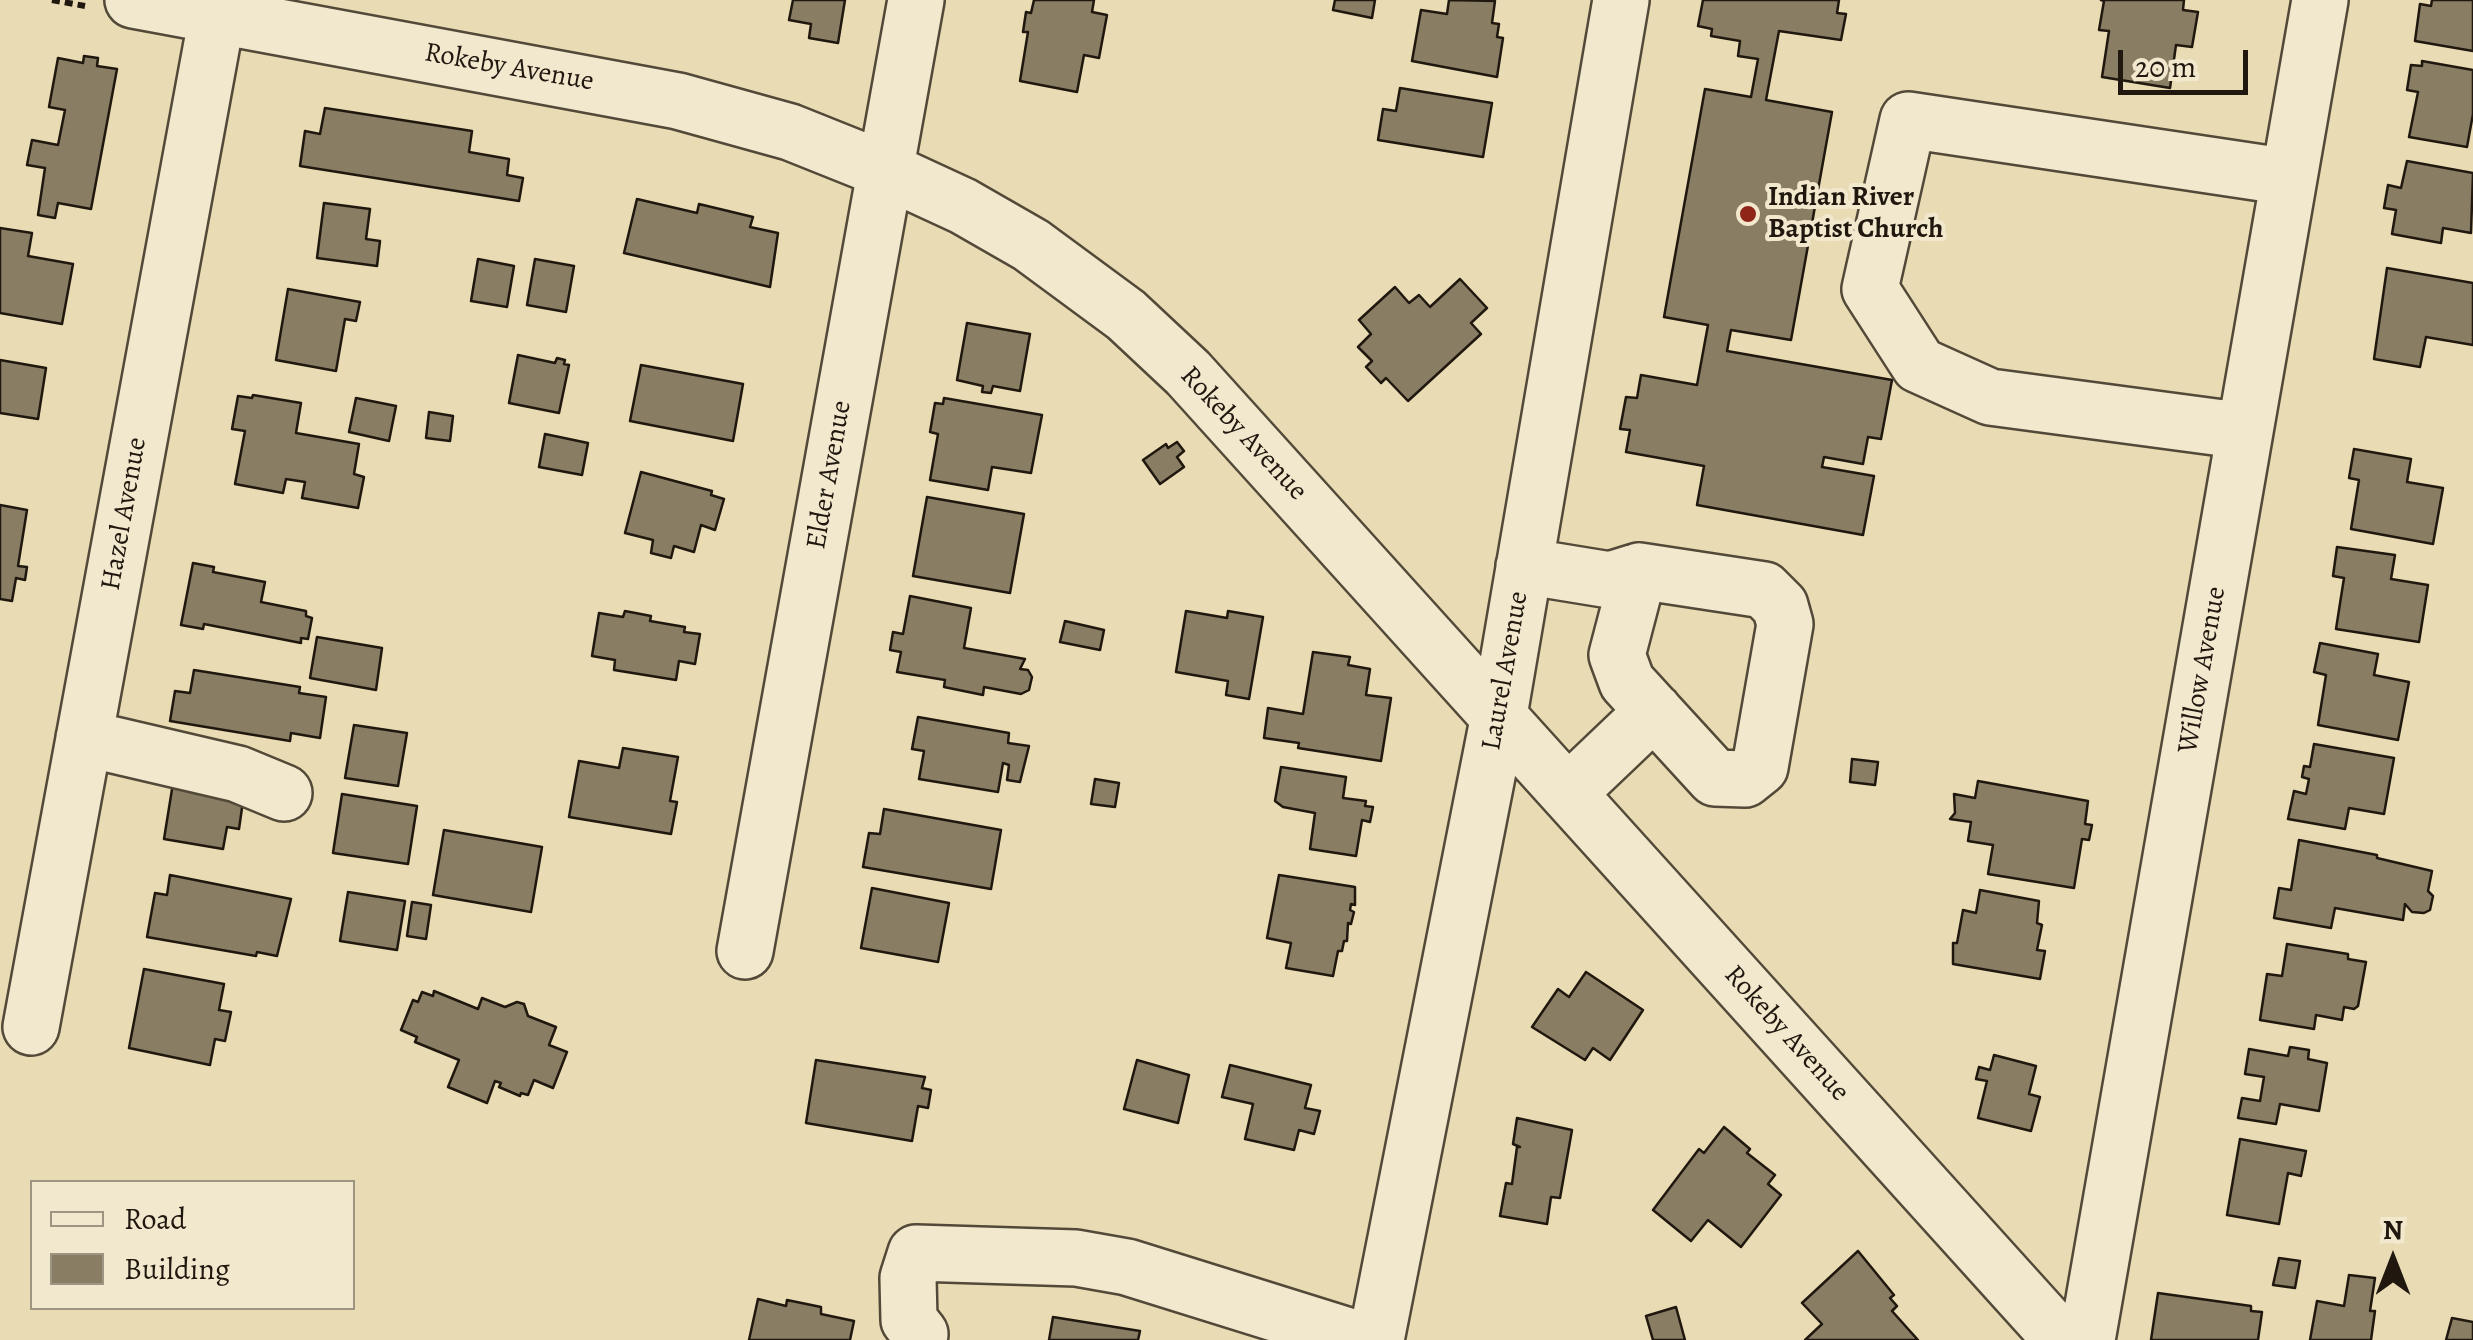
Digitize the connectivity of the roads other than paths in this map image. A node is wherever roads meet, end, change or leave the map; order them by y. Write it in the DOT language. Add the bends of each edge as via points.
graph roads {
  1 [pos="916,0"];
  2 [pos="1621,0"];
  3 [pos="2320,0"];
  4 [pos="118,4"];
  5 [pos="218,7"];
  6 [pos="885,170"];
  7 [pos="2289,177"];
  8 [pos="2244,431"];
  9 [pos="1524,566"];
  10 [pos="1639,570"];
  11 [pos="1654,711"];
  12 [pos="1499,715"];
  13 [pos="84,738"];
  14 [pos="1569,792"];
  15 [pos="284,793"];
  16 [pos="744,951"];
  17 [pos="31,1028"];
  18 [pos="920,1334"];
  19 [pos="1362,1340"];
  20 [pos="1376,1340"];
  21 [pos="2062,1340"];
  22 [pos="2086,1340"];
  1 -- 6 [label="street, Elder Avenue"];
  2 -- 9 [label="street, Laurel Avenue"];
  3 -- 7 [label="street, Willow Avenue"];
  4 -- 5 [label="street, Rokeby Avenue"];
  5 -- 6 [label="street, Rokeby Avenue" via="678,101 790,132"];
  5 -- 13 [label="street, Hazel Avenue"];
  6 -- 12 [label="street, Rokeby Avenue" via="1031,245 1126,315 1188,372"];
  6 -- 16 [label="street, Elder Avenue"];
  7 -- 8 [label="street, Willow Avenue"];
  7 -- 8 [label="street" via="1908,120 1870,289 1919,366 1990,397"];
  8 -- 22 [label="street, Willow Avenue"];
  9 -- 10 [label="street" via="1610,580"];
  9 -- 12 [label="street, Laurel Avenue"];
  10 -- 11 [label="street" via="1617,655 1628,682"];
  10 -- 11 [label="street" via="1764,590 1786,624 1760,767 1744,778 1715,778"];
  11 -- 14 [label="street"];
  12 -- 14 [label="street, Rokeby Avenue"];
  12 -- 20 [label="street, Laurel Avenue"];
  13 -- 15 [label="street" via="238,774"];
  13 -- 17 [label="street, Hazel Avenue"];
  14 -- 21 [label="street, Rokeby Avenue"];
  18 -- 19 [label="street" via="909,1320 908,1278 916,1253 1076,1258 1127,1267"];
}
